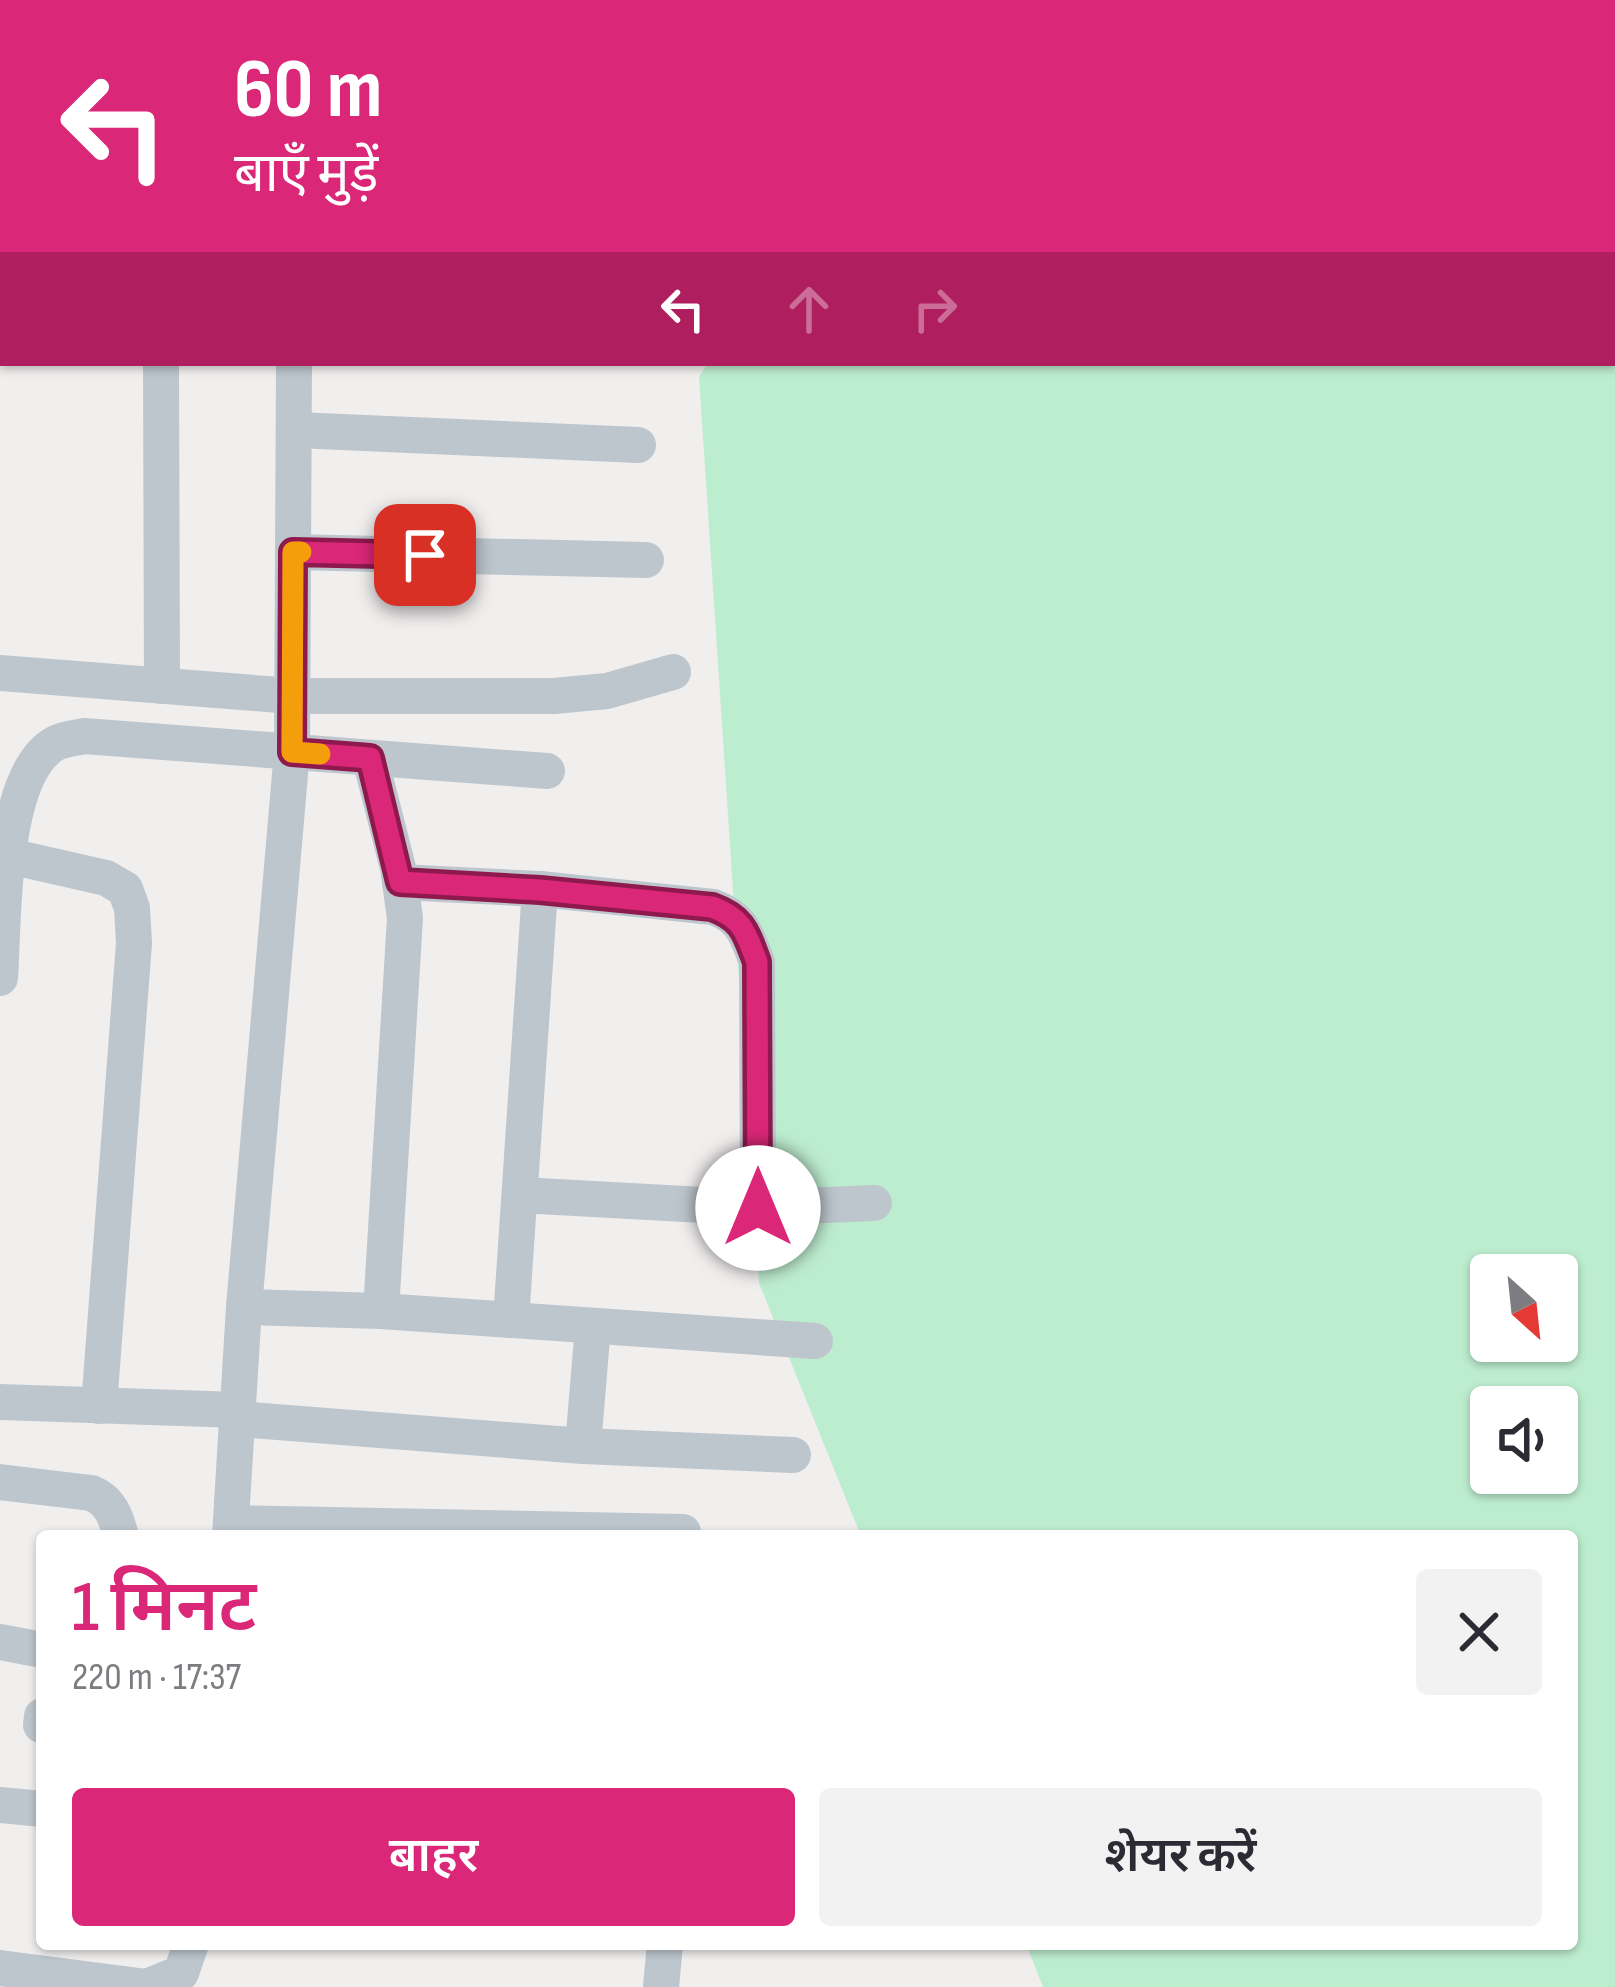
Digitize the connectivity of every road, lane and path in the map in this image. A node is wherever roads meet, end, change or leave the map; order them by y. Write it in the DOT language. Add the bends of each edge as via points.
graph roads {
  1 [pos="161,366"];
  2 [pos="294,366"];
  3 [pos="296,430"];
  4 [pos="638,446"];
  5 [pos="293,552"];
  6 [pos="646,560"];
  7 [pos="673,672"];
  8 [pos="0,674"];
  9 [pos="162,686"];
  10 [pos="292,696"];
  11 [pos="292,752"];
  12 [pos="370,758"];
  13 [pos="547,771"];
  14 [pos="9,856"];
  15 [pos="400,882"];
  16 [pos="540,890"];
  17 [pos="0,978"];
  18 [pos="520,1195"];
  19 [pos="874,1204"];
  20 [pos="758,1208"];
  21 [pos="244,1307"];
  22 [pos="381,1311"];
  23 [pos="511,1320"];
  24 [pos="593,1326"];
  25 [pos="815,1341"];
  26 [pos="0,1402"];
  27 [pos="99,1406"];
  28 [pos="238,1422"];
  29 [pos="584,1446"];
  30 [pos="794,1455"];
  31 [pos="0,1482"];
  32 [pos="231,1517"];
  33 [pos="120,1530"];
  34 [pos="623,1530"];
  35 [pos="0,1642"];
  36 [pos="36,1648"];
  37 [pos="0,1805"];
  38 [pos="36,1808"];
  39 [pos="664,1950"];
  40 [pos="0,1968"];
  41 [pos="170,1976"];
  42 [pos="661,1987"];
  1 -- 9 [label="street"];
  2 -- 3 [label="street"];
  3 -- 4 [label="street"];
  3 -- 5 [label="street"];
  5 -- 6 [label="street"];
  5 -- 10 [label="street"];
  7 -- 10 [label="street" via="554,696"];
  8 -- 9 [label="street"];
  9 -- 10 [label="street"];
  10 -- 11 [label="street"];
  11 -- 12 [label="street"];
  11 -- 14 [label="street" via="84,736 55,743 21,787"];
  11 -- 21 [label="street"];
  12 -- 13 [label="street"];
  12 -- 15 [label="street"];
  14 -- 17 [label="street"];
  14 -- 27 [label="street" via="106,878 125,889 132,908"];
  15 -- 16 [label="street"];
  15 -- 22 [label="street" via="405,918"];
  16 -- 18 [label="street"];
  16 -- 20 [label="street" via="712,907 732,914 745,932 757,962"];
  18 -- 20 [label="street"];
  18 -- 23 [label="street"];
  19 -- 20 [label="street"];
  21 -- 22 [label="street"];
  21 -- 28 [label="street"];
  22 -- 23 [label="street"];
  23 -- 24 [label="street"];
  24 -- 25 [label="street"];
  24 -- 29 [label="street"];
  26 -- 27 [label="street"];
  27 -- 28 [label="street"];
  28 -- 29 [label="street"];
  28 -- 32 [label="street"];
  29 -- 30 [label="street"];
  31 -- 33 [label="street" via="91,1492 103,1497"];
  32 -- 34 [label="street"];
  35 -- 36 [label="street"];
  37 -- 38 [label="street"];
  39 -- 42 [label="street"];
  40 -- 41 [label="street"];
}
